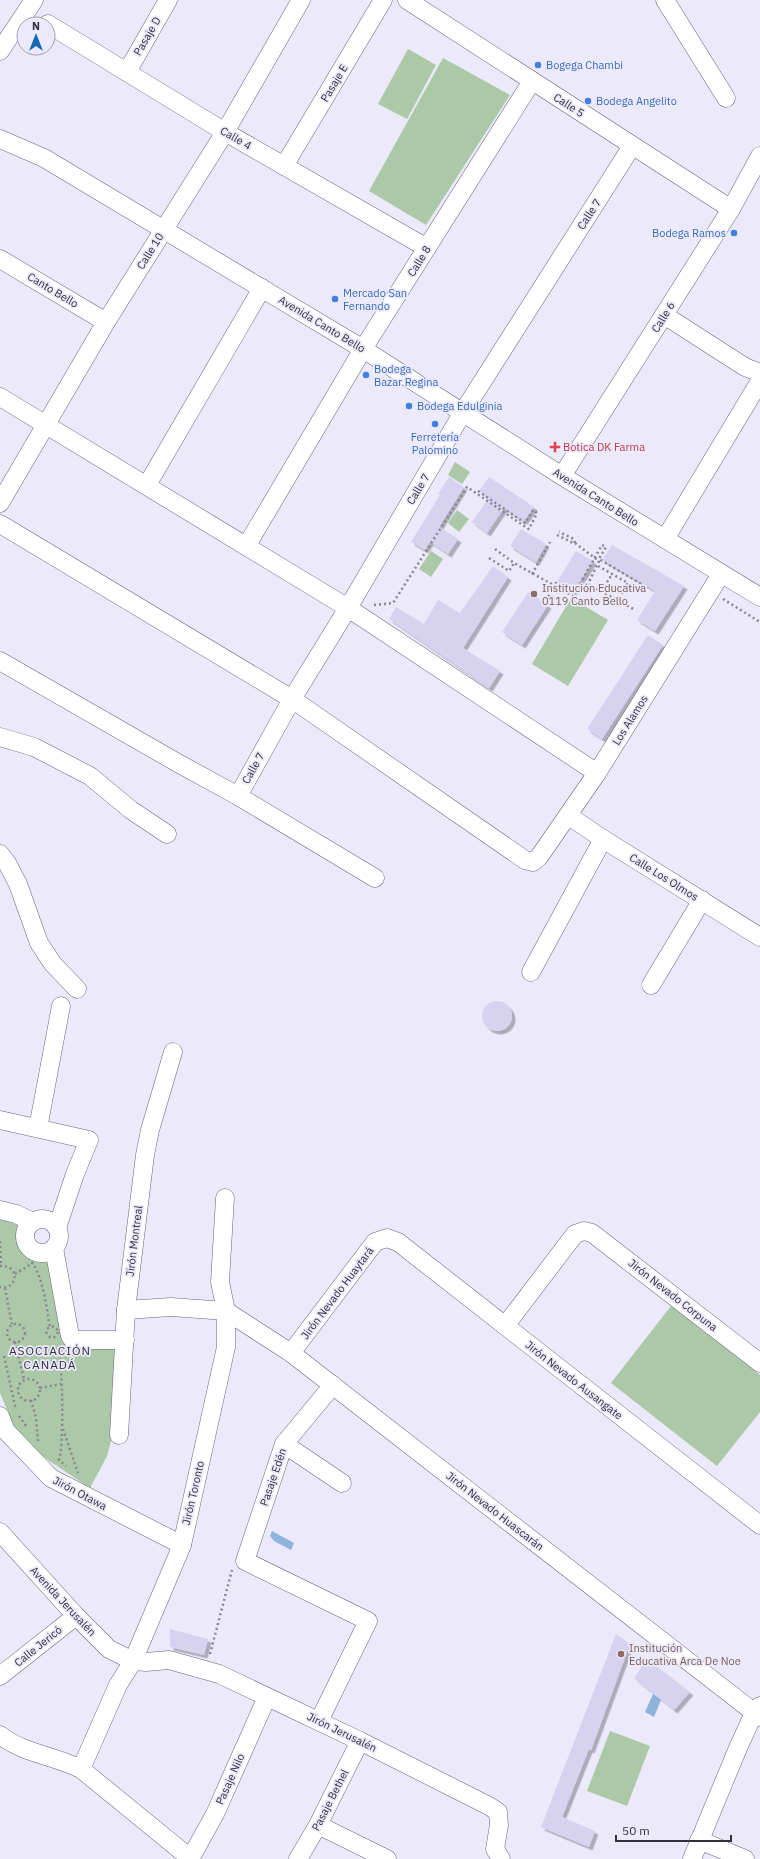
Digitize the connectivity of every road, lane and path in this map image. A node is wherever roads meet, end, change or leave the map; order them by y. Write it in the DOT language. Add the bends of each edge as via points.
graph roads {
  1 [pos="168,0"];
  2 [pos="301,0"];
  3 [pos="383,0"];
  4 [pos="407,0"];
  5 [pos="666,0"];
  6 [pos="26,12"];
  7 [pos="56,29"];
  8 [pos="0,38"];
  9 [pos="0,51"];
  10 [pos="127,72"];
  11 [pos="532,81"];
  12 [pos="726,98"];
  13 [pos="225,132"];
  14 [pos="0,139"];
  15 [pos="632,146"];
  16 [pos="760,156"];
  17 [pos="284,166"];
  18 [pos="731,209"];
  19 [pos="163,230"];
  20 [pos="427,248"];
  21 [pos="0,259"];
  22 [pos="262,288"];
  23 [pos="664,315"];
  24 [pos="106,322"];
  25 [pos="363,349"];
  26 [pos="760,373"];
  27 [pos="760,380"];
  28 [pos="0,397"];
  29 [pos="463,412"];
  30 [pos="46,425"];
  31 [pos="562,476"];
  32 [pos="147,485"];
  33 [pos="478,491"];
  34 [pos="0,503"];
  35 [pos="0,524"];
  36 [pos="558,534"];
  37 [pos="665,539"];
  38 [pos="550,542"];
  39 [pos="247,545"];
  40 [pos="494,549"];
  41 [pos="489,558"];
  42 [pos="595,558"];
  43 [pos="599,561"];
  44 [pos="514,563"];
  45 [pos="598,566"];
  46 [pos="532,574"];
  47 [pos="612,574"];
  48 [pos="722,574"];
  49 [pos="556,582"];
  50 [pos="554,586"];
  51 [pos="643,587"];
  52 [pos="648,588"];
  53 [pos="602,591"];
  54 [pos="718,596"];
  55 [pos="760,597"];
  56 [pos="618,600"];
  57 [pos="546,601"];
  58 [pos="370,605"];
  59 [pos="348,608"];
  60 [pos="635,610"];
  61 [pos="760,622"];
  62 [pos="0,661"];
  63 [pos="292,699"];
  64 [pos="0,737"];
  65 [pos="596,773"];
  66 [pos="238,796"];
  67 [pos="569,816"];
  68 [pos="167,834"];
  69 [pos="603,839"];
  70 [pos="0,854"];
  71 [pos="375,878"];
  72 [pos="702,900"];
  73 [pos="760,937"];
  74 [pos="531,972"];
  75 [pos="651,985"];
  76 [pos="77,988"];
  77 [pos="61,1006"];
  78 [pos="173,1052"];
  79 [pos="0,1120"];
  80 [pos="38,1128"];
  81 [pos="225,1198"];
  82 [pos="0,1210"];
  83 [pos="25,1225"];
  84 [pos="57,1228"];
  85 [pos="386,1238"];
  86 [pos="0,1241"];
  87 [pos="54,1248"];
  88 [pos="33,1263"];
  89 [pos="0,1266"];
  90 [pos="15,1274"];
  91 [pos="0,1287"];
  92 [pos="5,1288"];
  93 [pos="126,1310"];
  94 [pos="226,1310"];
  95 [pos="12,1326"];
  96 [pos="505,1326"];
  97 [pos="50,1327"];
  98 [pos="54,1338"];
  99 [pos="125,1340"];
  100 [pos="15,1342"];
  101 [pos="291,1353"];
  102 [pos="4,1356"];
  103 [pos="760,1363"];
  104 [pos="24,1379"];
  105 [pos="61,1384"];
  106 [pos="333,1385"];
  107 [pos="40,1388"];
  108 [pos="31,1400"];
  109 [pos="0,1416"];
  110 [pos="62,1426"];
  111 [pos="31,1432"];
  112 [pos="119,1435"];
  113 [pos="35,1438"];
  114 [pos="284,1444"];
  115 [pos="55,1458"];
  116 [pos="59,1460"];
  117 [pos="68,1468"];
  118 [pos="73,1472"];
  119 [pos="342,1483"];
  120 [pos="760,1525"];
  121 [pos="0,1532"];
  122 [pos="182,1545"];
  123 [pos="245,1561"];
  124 [pos="76,1616"];
  125 [pos="133,1661"];
  126 [pos="205,1670"];
  127 [pos="0,1676"];
  128 [pos="267,1697"];
  129 [pos="758,1712"];
  130 [pos="319,1721"];
  131 [pos="0,1735"];
  132 [pos="360,1741"];
  133 [pos="81,1769"];
  134 [pos="318,1824"];
  135 [pos="699,1840"];
  136 [pos="493,1856"];
  137 [pos="190,1859"];
  138 [pos="298,1859"];
  139 [pos="387,1859"];
  140 [pos="692,1859"];
  141 [pos="745,1859"];
  1 -- 10 [label="street, Pasaje D"];
  2 -- 13 [label="street, Calle 10"];
  3 -- 17 [label="street, Pasaje E"];
  4 -- 11 [label="street, Calle 5"];
  5 -- 12 [label="street"];
  6 -- 8 [label="street"];
  6 -- 9 [label="street"];
  7 -- 10 [label="street, Calle 4"];
  10 -- 13 [label="street, Calle 4"];
  11 -- 15 [label="street, Calle 5"];
  11 -- 20 [label="street, Calle 8"];
  13 -- 17 [label="street, Calle 4"];
  13 -- 19 [label="street, Calle 10"];
  14 -- 19 [label="street, Avenida Canto Bello" via="44,158"];
  15 -- 18 [label="street, Calle 5"];
  15 -- 29 [label="street, Calle 7"];
  16 -- 18 [label="street, Calle 6"];
  17 -- 20 [label="street, Calle 4"];
  18 -- 23 [label="street, Calle 6"];
  19 -- 22 [label="street, Avenida Canto Bello"];
  19 -- 24 [label="street, Calle 10"];
  20 -- 25 [label="street, Calle 8"];
  21 -- 24 [label="street, Canto Bello"];
  22 -- 25 [label="street, Avenida Canto Bello"];
  22 -- 32 [label="street"];
  23 -- 26 [label="street" via="745,367"];
  23 -- 31 [label="street, Calle 6"];
  24 -- 30 [label="street, Calle 10"];
  25 -- 29 [label="street, Avenida Canto Bello"];
  25 -- 39 [label="street, Calle 8"];
  27 -- 37 [label="street"];
  28 -- 30 [label="street"];
  29 -- 31 [label="street, Avenida Canto Bello"];
  29 -- 59 [label="street, Calle 7"];
  30 -- 32 [label="street"];
  30 -- 34 [label="street, Calle 10"];
  31 -- 37 [label="street, Avenida Canto Bello"];
  32 -- 39 [label="street"];
  33 -- 58 [label="path" via="525,523 533,510 537,513 529,529 467,487 393,603"];
  35 -- 63 [label="street"];
  36 -- 42 [label="path"];
  37 -- 48 [label="street, Avenida Canto Bello"];
  38 -- 46 [label="path"];
  39 -- 59 [label="street"];
  40 -- 44 [label="path"];
  41 -- 44 [label="path" via="510,571"];
  42 -- 43 [label="path"];
  42 -- 50 [label="path" via="573,596"];
  42 -- 52 [label="path" via="602,545 606,547 599,559"];
  43 -- 45 [label="path"];
  43 -- 51 [label="path"];
  44 -- 46 [label="path"];
  45 -- 47 [label="path"];
  45 -- 53 [label="path" via="588,584"];
  46 -- 50 [label="path"];
  47 -- 53 [label="path"];
  47 -- 56 [label="path" via="628,583"];
  48 -- 55 [label="street, Avenida Canto Bello"];
  48 -- 65 [label="street, Los Alamos"];
  49 -- 50 [label="path"];
  50 -- 57 [label="path"];
  53 -- 56 [label="path"];
  54 -- 61 [label="path"];
  56 -- 60 [label="path"];
  59 -- 63 [label="street, Calle 7"];
  59 -- 65 [label="street"];
  62 -- 66 [label="street"];
  63 -- 66 [label="street, Calle 7"];
  63 -- 67 [label="street, Los Alamos" via="525,860 533,862 539,857"];
  64 -- 68 [label="street" via="34,747 90,776 131,810"];
  65 -- 67 [label="street, Los Alamos"];
  66 -- 71 [label="street"];
  67 -- 69 [label="street, Calle Los Olmos"];
  69 -- 72 [label="street, Calle Los Olmos"];
  69 -- 74 [label="street"];
  70 -- 76 [label="street" via="18,884 39,943 53,964"];
  72 -- 73 [label="street, Calle Los Olmos"];
  72 -- 75 [label="street"];
  77 -- 80 [label="street"];
  78 -- 93 [label="street, Jirón Montreal" via="145,1155"];
  79 -- 80 [label="street"];
  80 -- 84 [label="street" via="89,1140"];
  81 -- 94 [label="street, Jirón Toronto" via="220,1282"];
  82 -- 83 [label="street" via="16,1214"];
  83 -- 84 [label="street" via="38,1220 49,1220"];
  83 -- 87 [label="street" via="25,1236 31,1249 40,1253"];
  83 -- 88 [label="path" via="16,1238 19,1248"];
  84 -- 87 [label="street" via="59,1238"];
  85 -- 96 [label="street, Jirón Nevado Ausangate" via="398,1242"];
  85 -- 101 [label="street, Jirón Nevado Huaytará" via="375,1242"];
  86 -- 89 [label="path"];
  87 -- 99 [label="street" via="70,1336 73,1340"];
  88 -- 90 [label="path"];
  88 -- 97 [label="path" via="39,1273"];
  89 -- 90 [label="path" via="7,1266"];
  90 -- 92 [label="path" via="11,1285"];
  91 -- 92 [label="path"];
  92 -- 95 [label="path"];
  93 -- 94 [label="street" via="171,1307"];
  93 -- 99 [label="street, Jirón Montreal"];
  94 -- 101 [label="street, Jirón Nevado Huascarán"];
  94 -- 122 [label="street, Jirón Toronto" via="226,1347"];
  95 -- 100 [label="path" via="7,1335"];
  95 -- 100 [label="path" via="17,1324 25,1331 21,1341"];
  96 -- 103 [label="street, Jirón Nevado Corpuna" via="575,1234 584,1231 592,1233"];
  96 -- 120 [label="street, Jirón Nevado Ausangate"];
  98 -- 105 [label="path" via="60,1355"];
  99 -- 112 [label="street, Jirón Montreal"];
  100 -- 104 [label="path"];
  101 -- 106 [label="street, Jirón Nevado Huascarán"];
  102 -- 111 [label="path" via="18,1415"];
  104 -- 107 [label="path" via="34,1380"];
  104 -- 108 [label="path" via="20,1382 18,1392 23,1399"];
  105 -- 107 [label="path"];
  105 -- 110 [label="path"];
  106 -- 114 [label="street, Pasaje Edén"];
  106 -- 129 [label="street, Jirón Nevado Huascarán"];
  107 -- 108 [label="path" via="39,1394"];
  108 -- 113 [label="path" via="38,1442"];
  109 -- 122 [label="street, Jirón Otawa" via="6,1431 51,1478"];
  110 -- 116 [label="path"];
  110 -- 118 [label="path" via="78,1475"];
  114 -- 119 [label="street"];
  114 -- 123 [label="street, Pasaje Edén"];
  115 -- 116 [label="path"];
  116 -- 117 [label="path"];
  121 -- 124 [label="street, Avenida Jerusalén"];
  122 -- 125 [label="street, Jirón Toronto"];
  123 -- 126 [label="path" via="233,1567"];
  123 -- 130 [label="street" via="368,1621"];
  124 -- 125 [label="street, Avenida Jerusalén" via="109,1649"];
  124 -- 127 [label="street, Calle Jericó"];
  125 -- 126 [label="street, Jirón Jerusalén" via="169,1660"];
  125 -- 133 [label="street, Jirón Toronto" via="118,1685"];
  126 -- 128 [label="street, Jirón Jerusalén"];
  128 -- 130 [label="street, Jirón Jerusalén"];
  128 -- 137 [label="street, Pasaje Nilo" via="215,1814"];
  129 -- 135 [label="street"];
  130 -- 132 [label="street, Jirón Jerusalén"];
  131 -- 133 [label="street" via="35,1752"];
  132 -- 134 [label="street, Pasaje Bethel"];
  132 -- 136 [label="street, Jirón Jerusalén" via="498,1812 499,1825"];
  133 -- 137 [label="street"];
  134 -- 138 [label="street, Pasaje Bethel"];
  134 -- 139 [label="street"];
  135 -- 140 [label="street"];
  135 -- 141 [label="street"];
}
